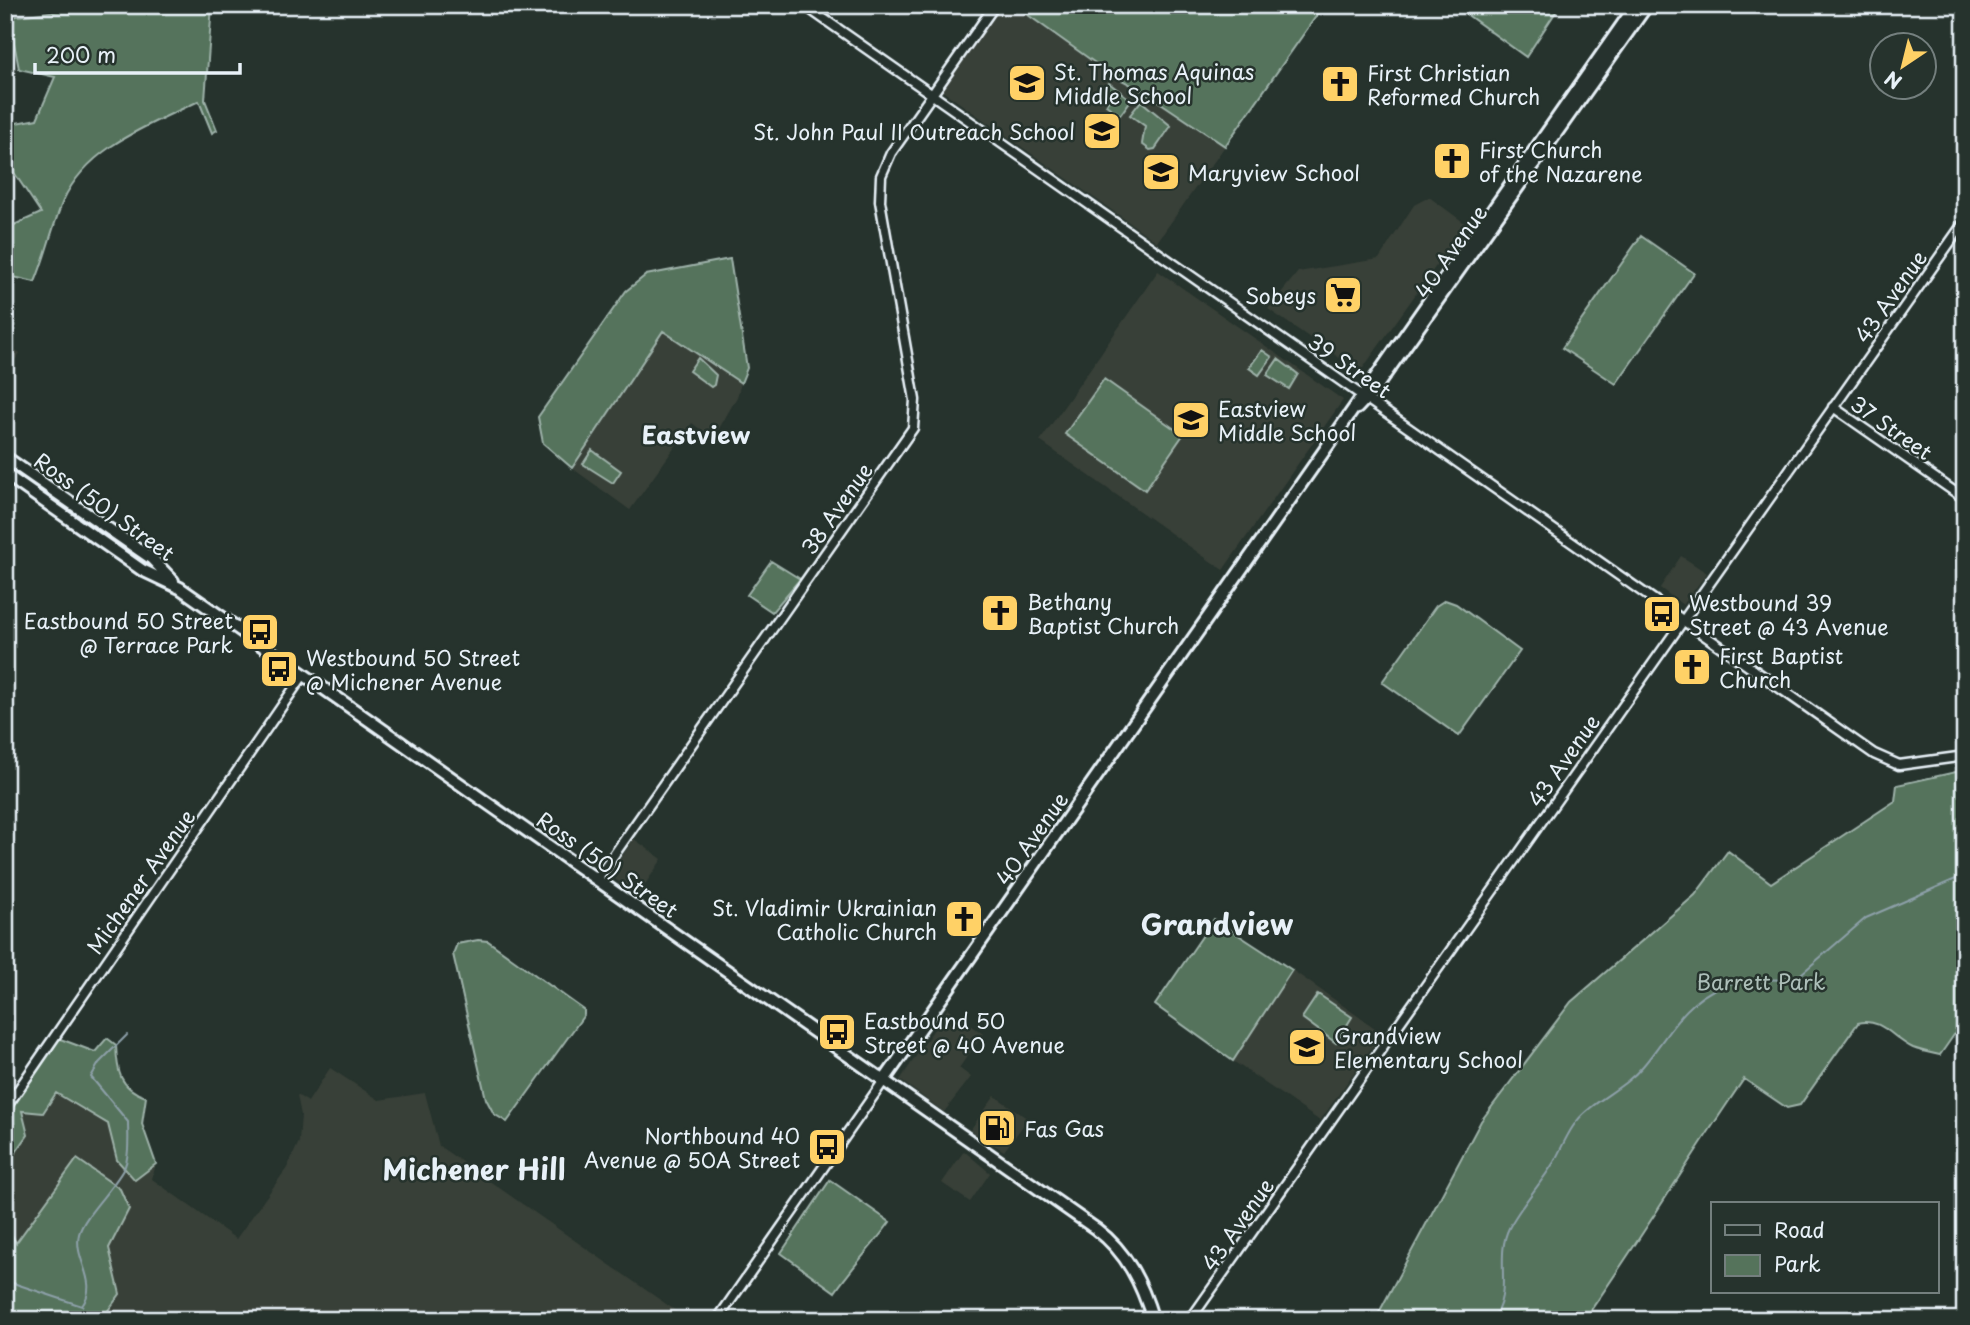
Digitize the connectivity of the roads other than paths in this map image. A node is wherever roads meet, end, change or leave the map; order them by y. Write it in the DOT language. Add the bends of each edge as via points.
graph roads {
  1 [pos="804,5"];
  2 [pos="995,5"];
  3 [pos="1636,5"];
  4 [pos="1647,5"];
  5 [pos="932,95"];
  6 [pos="1965,221"];
  7 [pos="1364,396"];
  8 [pos="1833,407"];
  9 [pos="5,457"];
  10 [pos="5,474"];
  11 [pos="1965,499"];
  12 [pos="180,588"];
  13 [pos="1683,619"];
  14 [pos="304,674"];
  15 [pos="1965,756"];
  16 [pos="597,879"];
  17 [pos="885,1079"];
  18 [pos="5,1109"];
  19 [pos="1149,1304"];
  20 [pos="1191,1319"];
  21 [pos="717,1320"];
  22 [pos="1153,1320"];
  23 [pos="1161,1320"];
  1 -- 5 [label="street, 39 Street"];
  2 -- 5 [label="street, 38 Avenue"];
  3 -- 7 [label="main road, 40 Avenue"];
  4 -- 7 [label="main road, 40 Avenue"];
  5 -- 7 [label="street, 39 Street"];
  5 -- 16 [label="street, 38 Avenue" via="888,159 880,189 915,400 913,428"];
  6 -- 8 [label="street, 43 Avenue"];
  7 -- 13 [label="street, 39 Street"];
  7 -- 17 [label="main road, 40 Avenue"];
  8 -- 11 [label="street, 37 Street"];
  8 -- 13 [label="street, 43 Avenue"];
  9 -- 12 [label="main road, Ross (50) Street" via="152,559"];
  10 -- 12 [label="main road, Ross (50) Street" via="142,570"];
  12 -- 14 [label="main road, Ross (50) Street"];
  13 -- 15 [label="street, 39 Street" via="1874,754 1899,765"];
  13 -- 20 [label="street, 43 Avenue"];
  14 -- 16 [label="main road, Ross (50) Street"];
  14 -- 18 [label="street, Michener Avenue"];
  16 -- 17 [label="main road, Ross (50) Street"];
  17 -- 19 [label="main road, Ross (50) Street" via="1103,1234 1130,1265"];
  17 -- 21 [label="street, 40 Avenue"];
  19 -- 22 [label="main road, Ross (50) Street"];
  19 -- 23 [label="main road"];
}
